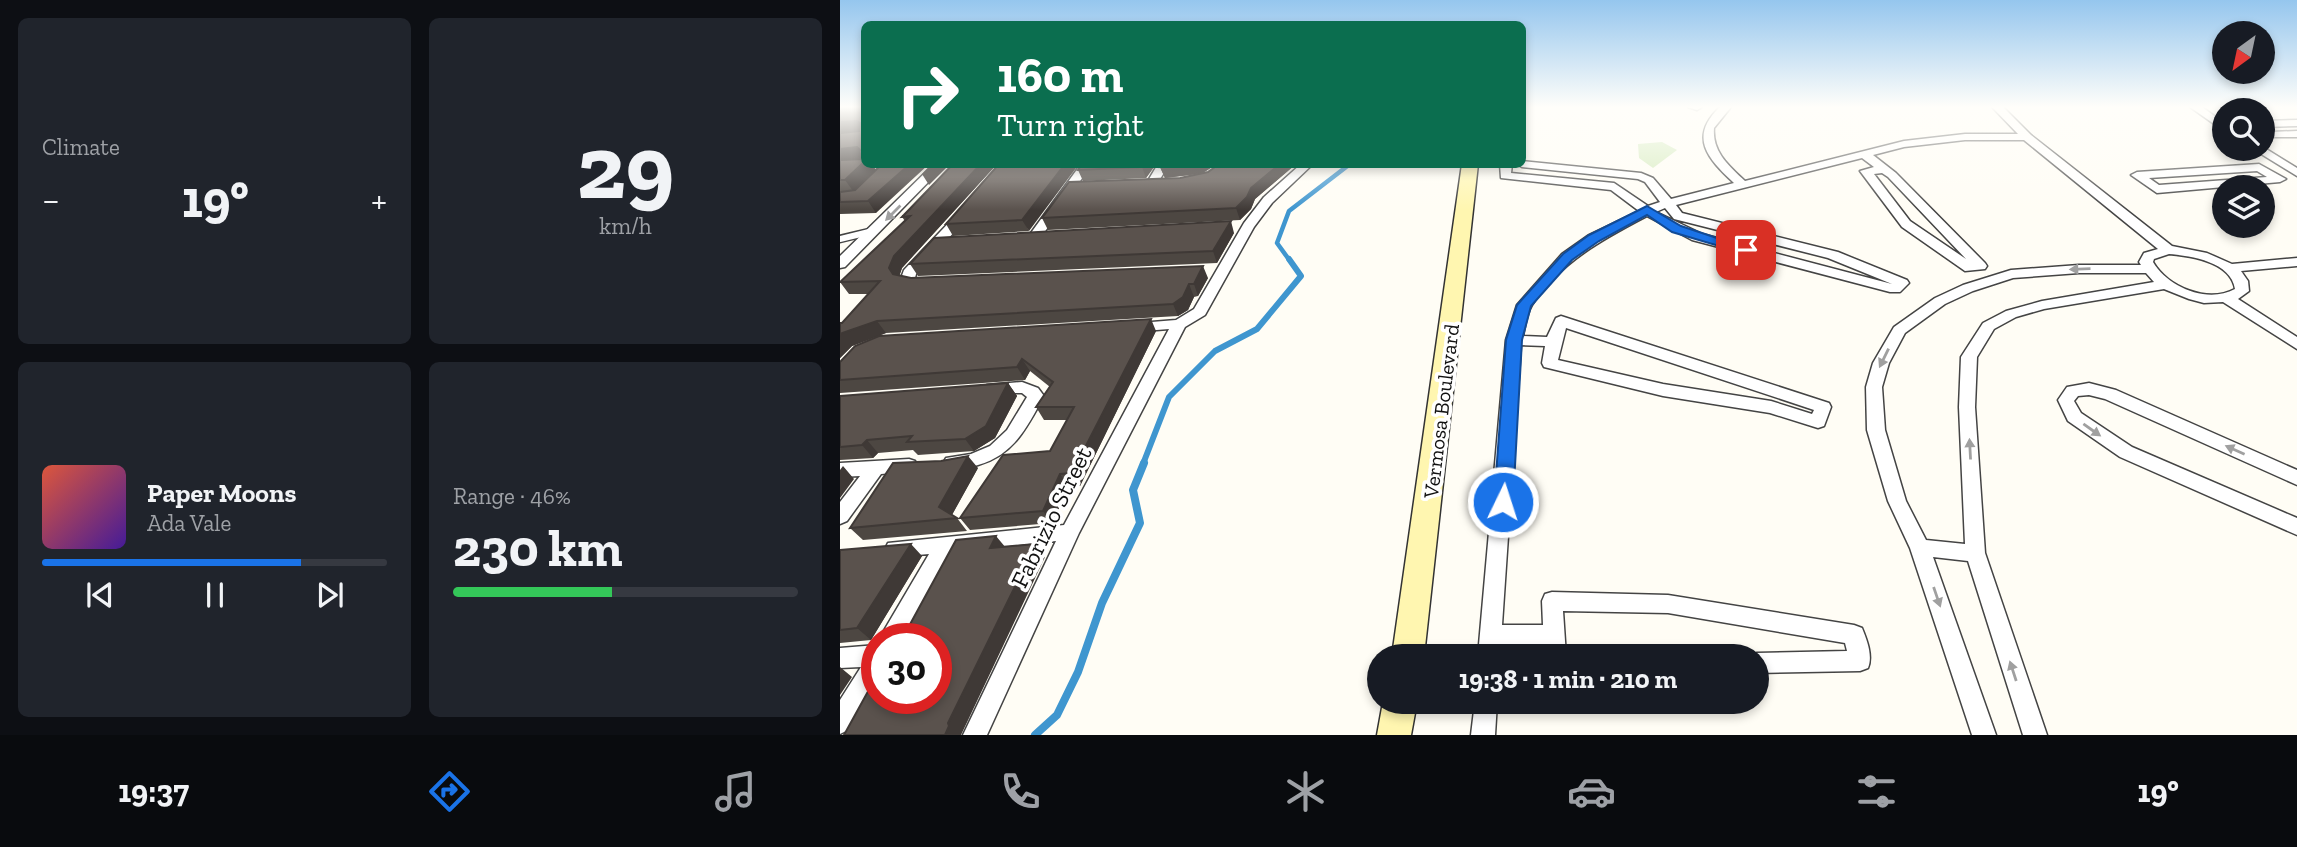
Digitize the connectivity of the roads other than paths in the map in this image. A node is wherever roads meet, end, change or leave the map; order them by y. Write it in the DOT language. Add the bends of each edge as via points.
graph roads {
  1 [pos="1708,141"];
  2 [pos="1928,141"];
  3 [pos="2031,141"];
  4 [pos="1863,153"];
  5 [pos="2275,159"];
  6 [pos="1526,164"];
  7 [pos="937,168"];
  8 [pos="1084,168"];
  9 [pos="1163,168"];
  10 [pos="1304,168"];
  11 [pos="1469,168"];
  12 [pos="1506,168"];
  13 [pos="1885,169"];
  14 [pos="2296,172"];
  15 [pos="2270,173"];
  16 [pos="1139,184"];
  17 [pos="1742,184"];
  18 [pos="1084,187"];
  19 [pos="1070,188"];
  20 [pos="1667,203"];
  21 [pos="973,204"];
  22 [pos="1647,210"];
  23 [pos="1678,216"];
  24 [pos="1660,220"];
  25 [pos="876,230"];
  26 [pos="1034,237"];
  27 [pos="840,239"];
  28 [pos="2168,250"];
  29 [pos="2297,262"];
  30 [pos="840,264"];
  31 [pos="2229,268"];
  32 [pos="2149,269"];
  33 [pos="933,283"];
  34 [pos="2167,284"];
  35 [pos="2226,298"];
  36 [pos="1179,324"];
  37 [pos="1113,328"];
  38 [pos="1514,340"];
  39 [pos="1553,342"];
  40 [pos="2297,344"];
  41 [pos="978,390"];
  42 [pos="875,469"];
  43 [pos="840,471"];
  44 [pos="2297,478"];
  45 [pos="840,516"];
  46 [pos="2297,527"];
  47 [pos="1070,532"];
  48 [pos="945,544"];
  49 [pos="1920,548"];
  50 [pos="879,550"];
  51 [pos="1975,553"];
  52 [pos="899,623"];
  53 [pos="1410,644"];
  54 [pos="1490,644"];
  55 [pos="1555,644"];
  56 [pos="861,656"];
  57 [pos="840,658"];
  58 [pos="1769,663"];
  59 [pos="861,687"];
  60 [pos="1398,714"];
  61 [pos="1485,714"];
  62 [pos="840,722"];
  63 [pos="975,735"];
  64 [pos="1394,735"];
  65 [pos="1483,735"];
  66 [pos="1984,735"];
  67 [pos="2035,735"];
  1 -- 17 [label="street" via="1719,163"];
  2 -- 4 [label="street"];
  3 -- 28 [label="street"];
  4 -- 13 [label="street"];
  4 -- 17 [label="street"];
  5 -- 14 [label="street"];
  6 -- 20 [label="street" via="1641,176"];
  7 -- 25 [label="street, one-way"];
  8 -- 19 [label="street"];
  9 -- 16 [label="street" via="1158,184"];
  10 -- 36 [label="street" via="1241,226 1200,312"];
  11 -- 53 [label="main road, Vermosa Boulevard"];
  12 -- 22 [label="street" via="1505,176 1614,187"];
  13 -- 13 [label="street" via="1866,171 1906,224 1969,268 1980,266"];
  14 -- 15 [label="street"];
  15 -- 15 [label="street" via="2280,179 2157,189 2137,175 2259,167"];
  17 -- 20 [label="street"];
  18 -- 19 [label="street"];
  19 -- 26 [label="street"];
  20 -- 22 [label="street"];
  20 -- 23 [label="street"];
  21 -- 33 [label="street" via="907,281"];
  22 -- 24 [label="street"];
  22 -- 38 [label="street" via="1567,257 1524,305"];
  23 -- 24 [label="street"];
  23 -- 24 [label="street" via="1833,255 1902,283 1895,289 1697,237"];
  25 -- 27 [label="lane"];
  25 -- 30 [label="street"];
  28 -- 31 [label="street" via="2199,255"];
  28 -- 32 [label="street" via="2149,256"];
  29 -- 31 [label="street"];
  31 -- 35 [label="street" via="2243,284 2242,291"];
  32 -- 34 [label="street"];
  32 -- 49 [label="street, one-way" via="2011,274 1940,301 1899,330 1874,387 1876,429 1897,501"];
  34 -- 35 [label="street" via="2197,296"];
  51 -- 34 [label="street, one-way" via="1967,407 1969,357 1988,326 2042,305"];
  35 -- 40 [label="street"];
  36 -- 37 [label="street"];
  36 -- 47 [label="street, Fabrizio Street"];
  38 -- 39 [label="street"];
  38 -- 54 [label="street"];
  39 -- 39 [label="street" via="1550,363 1663,390 1771,407 1818,422 1823,407 1562,320"];
  41 -- 42 [label="street" via="1020,387 1036,396 1007,444 993,455 977,461"];
  42 -- 43 [label="street"];
  42 -- 45 [label="street"];
  44 -- 46 [label="street, one-way" via="2110,394 2073,391 2066,400 2074,417 2126,452"];
  47 -- 48 [label="street"];
  47 -- 63 [label="street, Fabrizio Street"];
  48 -- 50 [label="street"];
  48 -- 52 [label="street"];
  49 -- 51 [label="street"];
  49 -- 66 [label="street, one-way"];
  67 -- 51 [label="street, one-way"];
  55 -- 58 [label="street" via="1552,601 1668,604 1854,635 1860,662"];
  56 -- 57 [label="street"];
  59 -- 62 [label="street"];
  60 -- 64 [label="main road"];
  61 -- 65 [label="street"];
}
